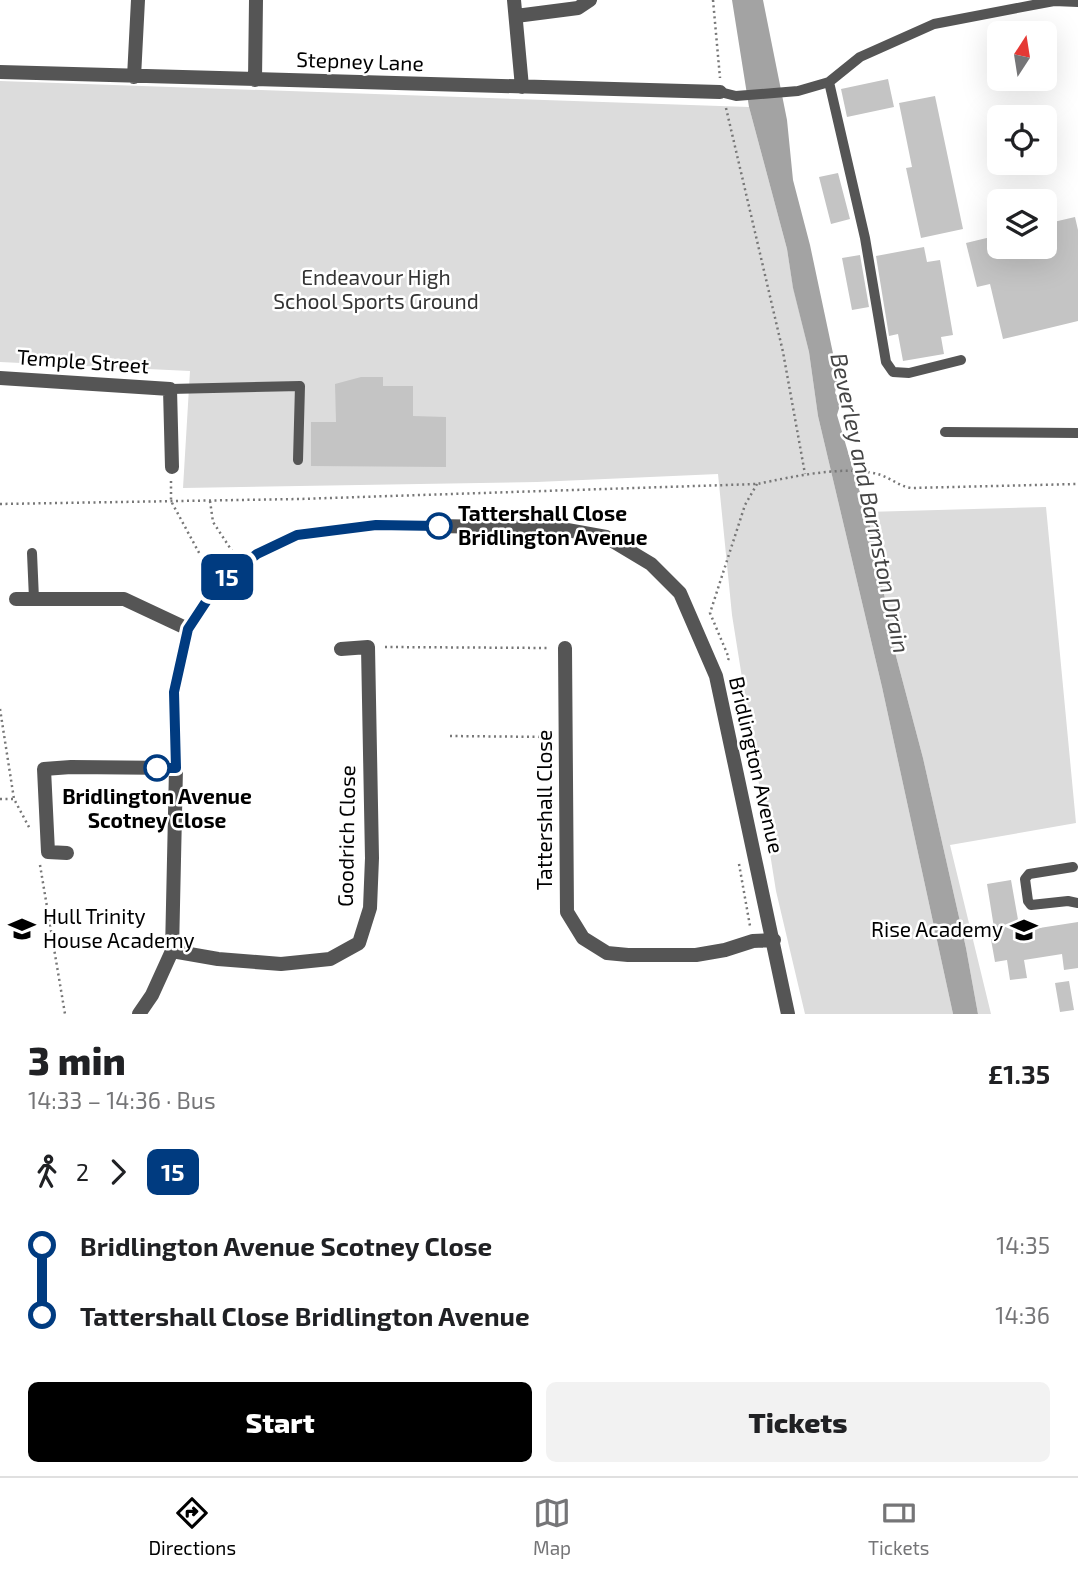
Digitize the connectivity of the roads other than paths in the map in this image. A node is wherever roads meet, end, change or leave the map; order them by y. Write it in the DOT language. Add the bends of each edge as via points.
graph roads {
  1 [pos="138,0"];
  2 [pos="256,0"];
  3 [pos="514,0"];
  4 [pos="590,0"];
  5 [pos="1078,2"];
  6 [pos="516,16"];
  7 [pos="0,72"];
  8 [pos="134,76"];
  9 [pos="255,80"];
  10 [pos="829,82"];
  11 [pos="522,88"];
  12 [pos="720,92"];
  13 [pos="961,360"];
  14 [pos="0,378"];
  15 [pos="170,389"];
  16 [pos="945,432"];
  17 [pos="1078,433"];
  18 [pos="298,460"];
  19 [pos="172,467"];
  20 [pos="32,553"];
  21 [pos="16,599"];
  22 [pos="34,599"];
  23 [pos="188,629"];
  24 [pos="565,648"];
  25 [pos="341,649"];
  26 [pos="176,768"];
  27 [pos="67,853"];
  28 [pos="1073,867"];
  29 [pos="1078,904"];
  30 [pos="774,940"];
  31 [pos="172,951"];
  32 [pos="139,1014"];
  33 [pos="789,1014"];
  1 -- 8 [label="street"];
  2 -- 9 [label="street"];
  3 -- 6 [label="street"];
  4 -- 6 [label="street" via="578,8"];
  5 -- 10 [label="lane" via="1054,1 934,24 860,57"];
  6 -- 11 [label="street"];
  7 -- 8 [label="street, Stepney Lane"];
  8 -- 9 [label="street, Stepney Lane"];
  9 -- 11 [label="street, Stepney Lane"];
  10 -- 12 [label="lane" via="798,91 736,96"];
  10 -- 13 [label="lane" via="865,238 886,362 892,372 909,373"];
  11 -- 12 [label="street, Stepney Lane"];
  14 -- 15 [label="street, Temple Street"];
  15 -- 18 [label="lane" via="300,386"];
  15 -- 19 [label="street, Temple Street"];
  16 -- 17 [label="lane"];
  20 -- 22 [label="lane"];
  21 -- 22 [label="street"];
  22 -- 23 [label="street" via="124,599"];
  23 -- 26 [label="street, Bridlington Avenue" via="174,692"];
  23 -- 30 [label="street, Bridlington Avenue" via="217,585 257,554 297,535 376,525 556,528 606,537 652,565 680,593 716,676"];
  24 -- 30 [label="street, Tattershall Close" via="567,912 583,938 607,953 628,955 696,954"];
  25 -- 31 [label="street, Goodrich Close" via="368,647 372,858 370,908 359,943 330,959 281,964"];
  26 -- 27 [label="street" via="44,769 48,852"];
  26 -- 31 [label="street, Bridlington Avenue"];
  28 -- 29 [label="lane" via="1029,874 1025,879 1031,905"];
  30 -- 33 [label="street, Bridlington Avenue"];
  31 -- 32 [label="street, Bridlington Avenue"];
}
